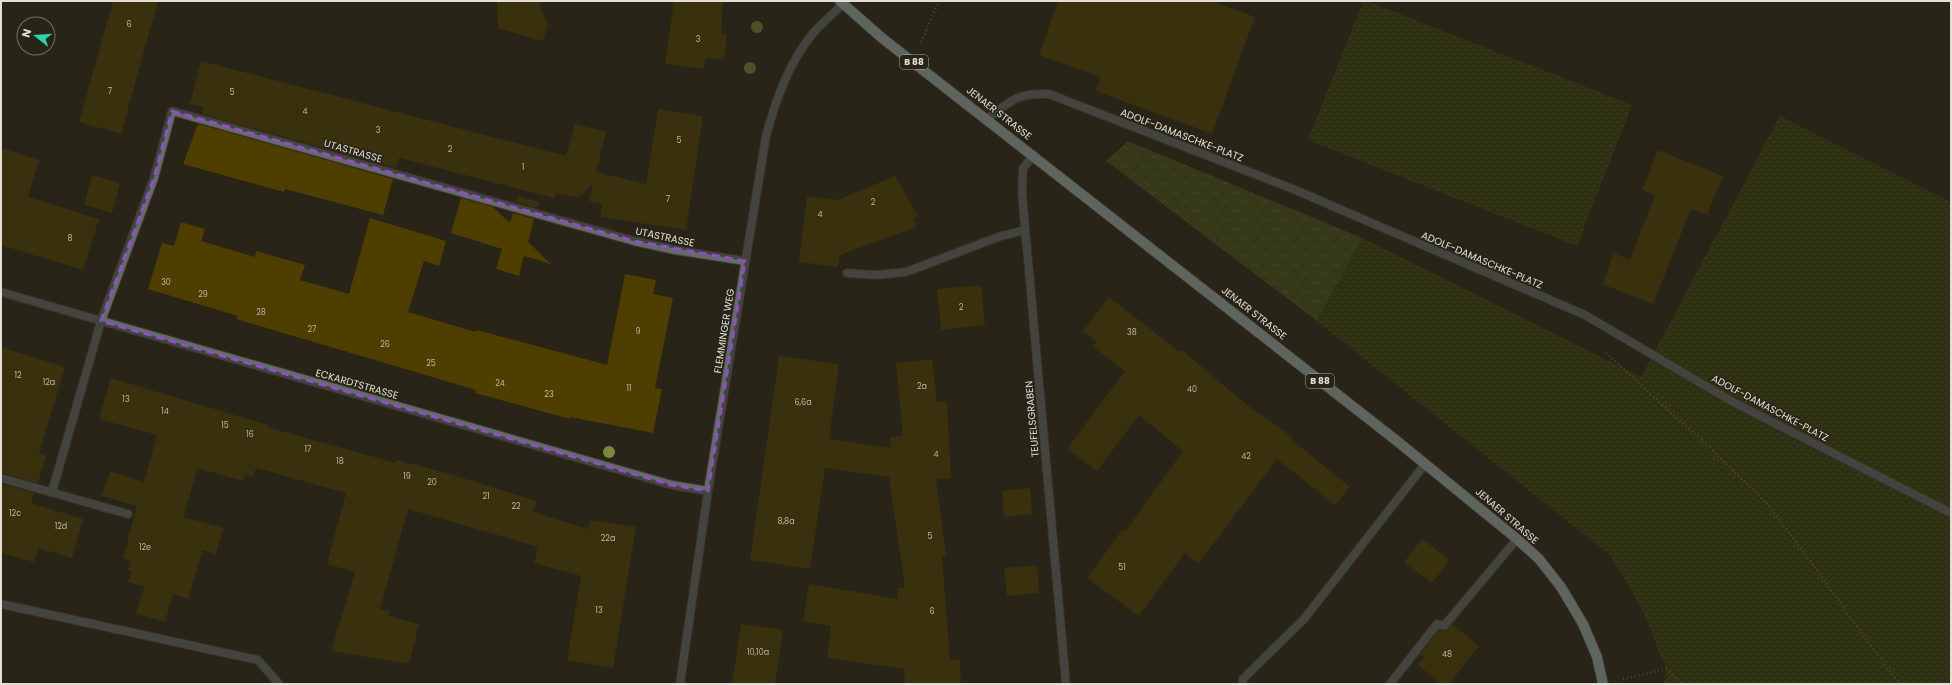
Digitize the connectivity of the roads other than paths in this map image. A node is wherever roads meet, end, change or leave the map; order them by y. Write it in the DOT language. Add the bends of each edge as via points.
graph roads {
  1 [pos="842,3"];
  2 [pos="987,119"];
  3 [pos="1034,155"];
  4 [pos="1025,230"];
  5 [pos="745,261"];
  6 [pos="847,273"];
  7 [pos="1,292"];
  8 [pos="101,322"];
  9 [pos="1425,464"];
  10 [pos="1,478"];
  11 [pos="708,491"];
  12 [pos="52,492"];
  13 [pos="1951,513"];
  14 [pos="128,514"];
  15 [pos="1517,539"];
  16 [pos="1,604"];
  17 [pos="279,684"];
  18 [pos="680,684"];
  19 [pos="1066,684"];
  20 [pos="1242,684"];
  21 [pos="1390,684"];
  22 [pos="1603,684"];
  1 -- 2 [label="main road, JENAER STRASSE / B 88" via="882,38"];
  1 -- 5 [label="street, FLEMMINGER WEG" via="814,32 795,60 775,102 766,136"];
  2 -- 3 [label="main road, JENAER STRASSE / B 88"];
  2 -- 13 [label="street, ADOLF-DAMASCHKE-PLATZ" via="1012,100 1028,94 1049,94 1293,189 1585,315 1733,402"];
  3 -- 4 [label="street, TEUFELSGRABEN" via="1023,168"];
  3 -- 9 [label="main road, JENAER STRASSE / B 88"];
  4 -- 6 [label="street" via="1001,236 906,272 875,275"];
  4 -- 19 [label="street, TEUFELSGRABEN"];
  5 -- 8 [label="street, UTASTRASSE" via="675,250 634,240 172,111 154,178"];
  5 -- 11 [label="street, FLEMMINGER WEG"];
  7 -- 8 [label="street, ECKARDTSTRASSE"];
  8 -- 11 [label="street, ECKARDTSTRASSE" via="672,485"];
  8 -- 12 [label="street"];
  9 -- 15 [label="main road, JENAER STRASSE / B 88"];
  9 -- 20 [label="street" via="1304,619 1243,678"];
  10 -- 12 [label="street"];
  11 -- 18 [label="street, FLEMMINGER WEG"];
  12 -- 14 [label="street"];
  15 -- 21 [label="street" via="1444,626 1437,624"];
  15 -- 22 [label="main road, JENAER STRASSE / B 88" via="1561,587 1584,624 1597,657"];
  16 -- 17 [label="street" via="258,660"];
}
